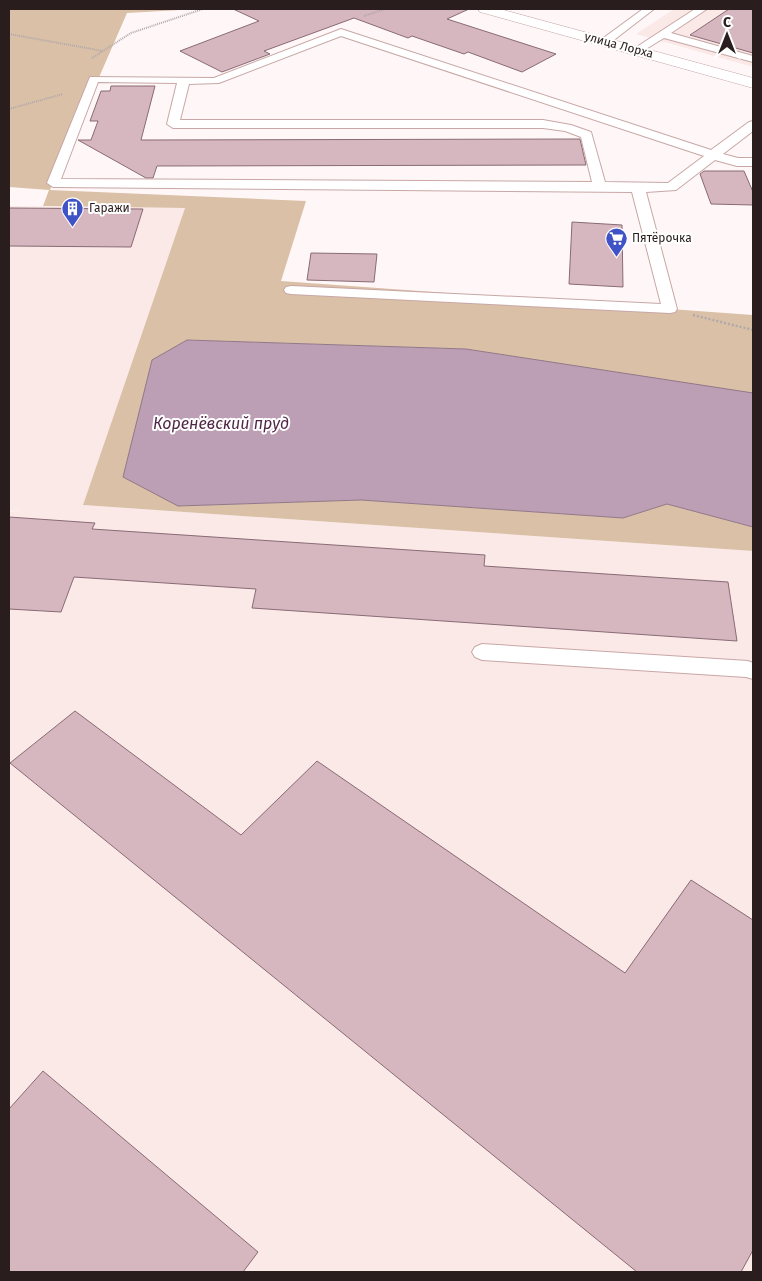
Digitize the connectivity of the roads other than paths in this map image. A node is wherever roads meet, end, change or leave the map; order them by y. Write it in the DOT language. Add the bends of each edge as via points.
graph roads {
  1 [pos="485,9"];
  2 [pos="650,9"];
  3 [pos="702,9"];
  4 [pos="663,34"];
  5 [pos="606,41"];
  6 [pos="638,50"];
  7 [pos="753,59"];
  8 [pos="184,80"];
  9 [pos="753,82"];
  10 [pos="753,125"];
  11 [pos="713,154"];
  12 [pos="753,162"];
  13 [pos="598,186"];
  14 [pos="638,188"];
  15 [pos="291,290"];
  16 [pos="482,652"];
  17 [pos="753,671"];
  1 -- 5 [label="street, улица Лорха"];
  2 -- 5 [label="lane"];
  3 -- 4 [label="lane"];
  4 -- 6 [label="lane"];
  4 -- 7 [label="lane"];
  5 -- 6 [label="street, улица Лорха"];
  6 -- 9 [label="street, улица Лорха"];
  8 -- 11 [label="lane" via="215,81 341,32"];
  8 -- 13 [label="lane" via="173,124 543,124 567,128 587,135"];
  8 -- 13 [label="lane" via="94,79 53,183"];
  10 -- 11 [label="lane"];
  11 -- 12 [label="lane" via="737,162"];
  11 -- 14 [label="lane" via="671,187"];
  13 -- 14 [label="lane"];
  14 -- 15 [label="lane" via="670,309"];
  16 -- 17 [label="lane"];
}
